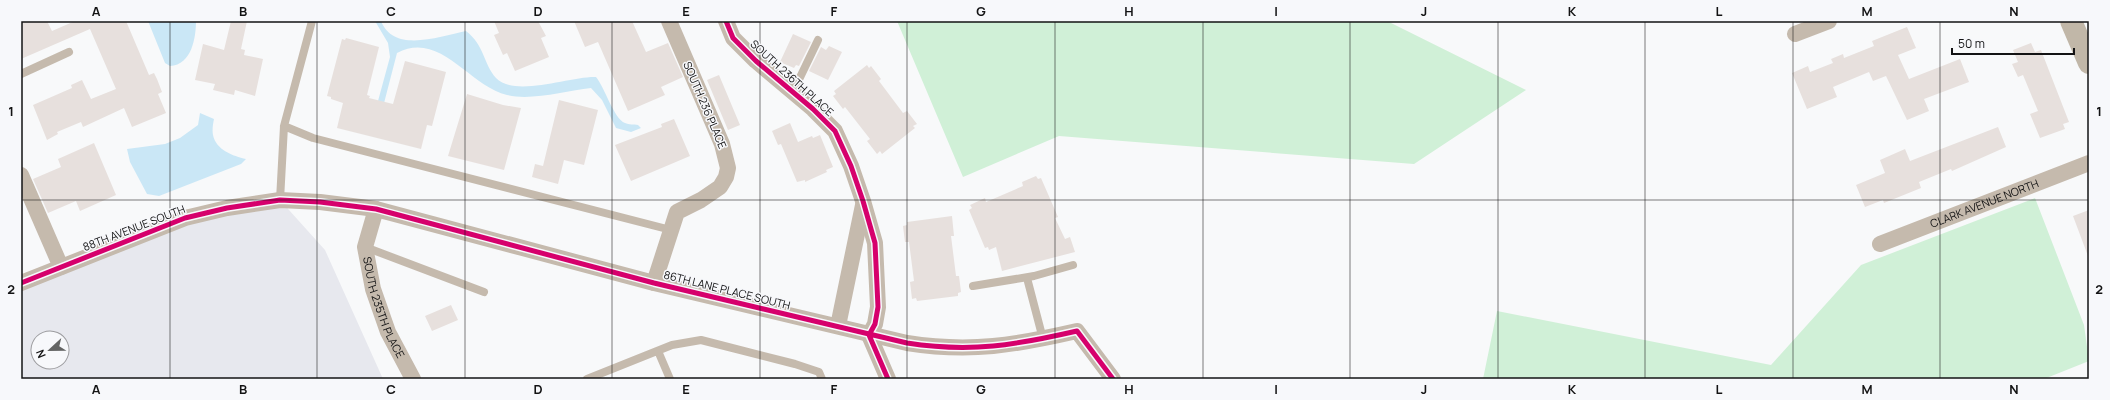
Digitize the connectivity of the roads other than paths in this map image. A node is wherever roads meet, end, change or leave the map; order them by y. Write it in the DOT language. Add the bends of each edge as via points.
graph roads {
  1 [pos="312,21"];
  2 [pos="669,21"];
  3 [pos="726,21"];
  4 [pos="1829,21"];
  5 [pos="2071,21"];
  6 [pos="1795,34"];
  7 [pos="2084,39"];
  8 [pos="818,40"];
  9 [pos="69,52"];
  10 [pos="2089,62"];
  11 [pos="21,74"];
  12 [pos="793,92"];
  13 [pos="284,126"];
  14 [pos="2089,163"];
  15 [pos="21,175"];
  16 [pos="280,200"];
  17 [pos="863,201"];
  18 [pos="376,209"];
  19 [pos="672,230"];
  20 [pos="1880,244"];
  21 [pos="365,248"];
  22 [pos="1073,265"];
  23 [pos="61,267"];
  24 [pos="1027,278"];
  25 [pos="654,282"];
  26 [pos="21,283"];
  27 [pos="973,286"];
  28 [pos="484,292"];
  29 [pos="838,326"];
  30 [pos="869,335"];
  31 [pos="1043,338"];
  32 [pos="658,350"];
  33 [pos="413,379"];
  34 [pos="587,379"];
  35 [pos="670,379"];
  36 [pos="822,379"];
  37 [pos="888,379"];
  38 [pos="1113,379"];
  1 -- 13 [label="lane"];
  2 -- 19 [label="street, SOUTH 236 PLACE" via="722,144 728,168 720,187 677,212"];
  3 -- 12 [label="street, SOUTH 236TH PLACE" via="734,38 756,61"];
  4 -- 6 [label="street"];
  5 -- 7 [label="main road"];
  7 -- 10 [label="main road"];
  8 -- 12 [label="lane"];
  9 -- 11 [label="lane"];
  12 -- 17 [label="street, SOUTH 236TH PLACE" via="835,132 851,166"];
  13 -- 16 [label="lane"];
  13 -- 19 [label="lane" via="313,138"];
  14 -- 20 [label="street, CLARK AVENUE NORTH"];
  15 -- 23 [label="street"];
  16 -- 18 [label="street, 88TH AVENUE SOUTH"];
  16 -- 23 [label="street, 88TH AVENUE SOUTH" via="227,208 185,218"];
  17 -- 29 [label="street"];
  17 -- 30 [label="street, SOUTH 236TH PLACE" via="874,243 877,300 875,324"];
  18 -- 21 [label="street, SOUTH 235TH PLACE"];
  18 -- 25 [label="street, 86TH LANE PLACE SOUTH"];
  19 -- 25 [label="street, SOUTH 236 PLACE"];
  21 -- 28 [label="lane"];
  21 -- 33 [label="street, SOUTH 235TH PLACE" via="373,289 388,332"];
  22 -- 24 [label="lane"];
  23 -- 26 [label="street, 88TH AVENUE SOUTH"];
  24 -- 27 [label="lane"];
  24 -- 31 [label="lane"];
  25 -- 29 [label="street, 86TH LANE PLACE SOUTH"];
  29 -- 30 [label="street, 86TH LANE PLACE SOUTH"];
  30 -- 31 [label="street, 86TH LANE PLACE SOUTH" via="935,347 972,348 1016,344"];
  30 -- 37 [label="street"];
  31 -- 38 [label="street, 86TH LANE PLACE SOUTH" via="1077,331"];
  32 -- 34 [label="lane"];
  32 -- 35 [label="lane"];
  32 -- 36 [label="lane" via="701,340 795,364 818,372"];
}
